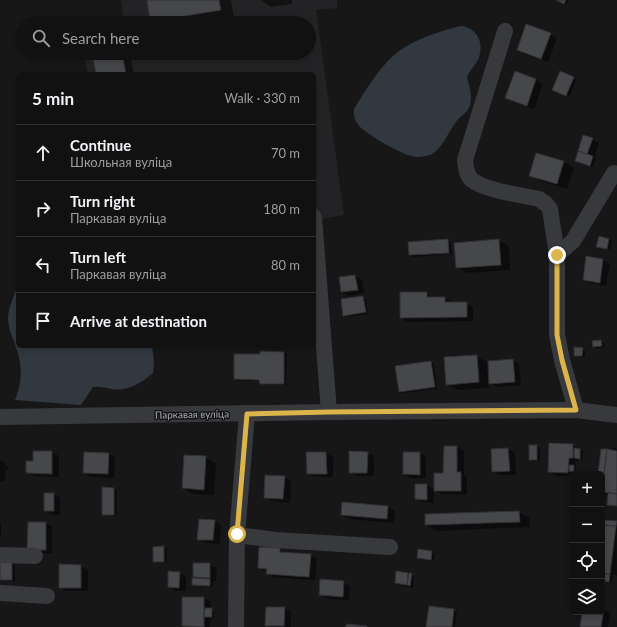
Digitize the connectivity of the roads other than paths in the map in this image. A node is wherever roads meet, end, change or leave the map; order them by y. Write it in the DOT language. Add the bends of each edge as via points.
graph roads {
  1 [pos="505,32"];
  2 [pos="614,173"];
  3 [pos="316,243"];
  4 [pos="557,255"];
  5 [pos="576,410"];
  6 [pos="329,412"];
  7 [pos="247,414"];
  8 [pos="617,415"];
  9 [pos="0,417"];
  10 [pos="237,534"];
  11 [pos="390,547"];
  12 [pos="0,555"];
  13 [pos="35,556"];
  14 [pos="0,593"];
  15 [pos="47,596"];
  16 [pos="236,627"];
  1 -- 4 [label="street" via="465,160 466,172 471,180 484,186 539,199 546,204 550,209"];
  2 -- 4 [label="street" via="573,242"];
  3 -- 6 [label="street"];
  4 -- 5 [label="street" via="557,335"];
  5 -- 6 [label="street, Паркавая вуліца"];
  5 -- 8 [label="street, Паркавая вуліца"];
  6 -- 7 [label="street, Паркавая вуліца"];
  7 -- 9 [label="street, Паркавая вуліца"];
  7 -- 10 [label="street"];
  10 -- 11 [label="street" via="276,540"];
  10 -- 16 [label="street"];
  12 -- 13 [label="street"];
  14 -- 15 [label="street"];
}
